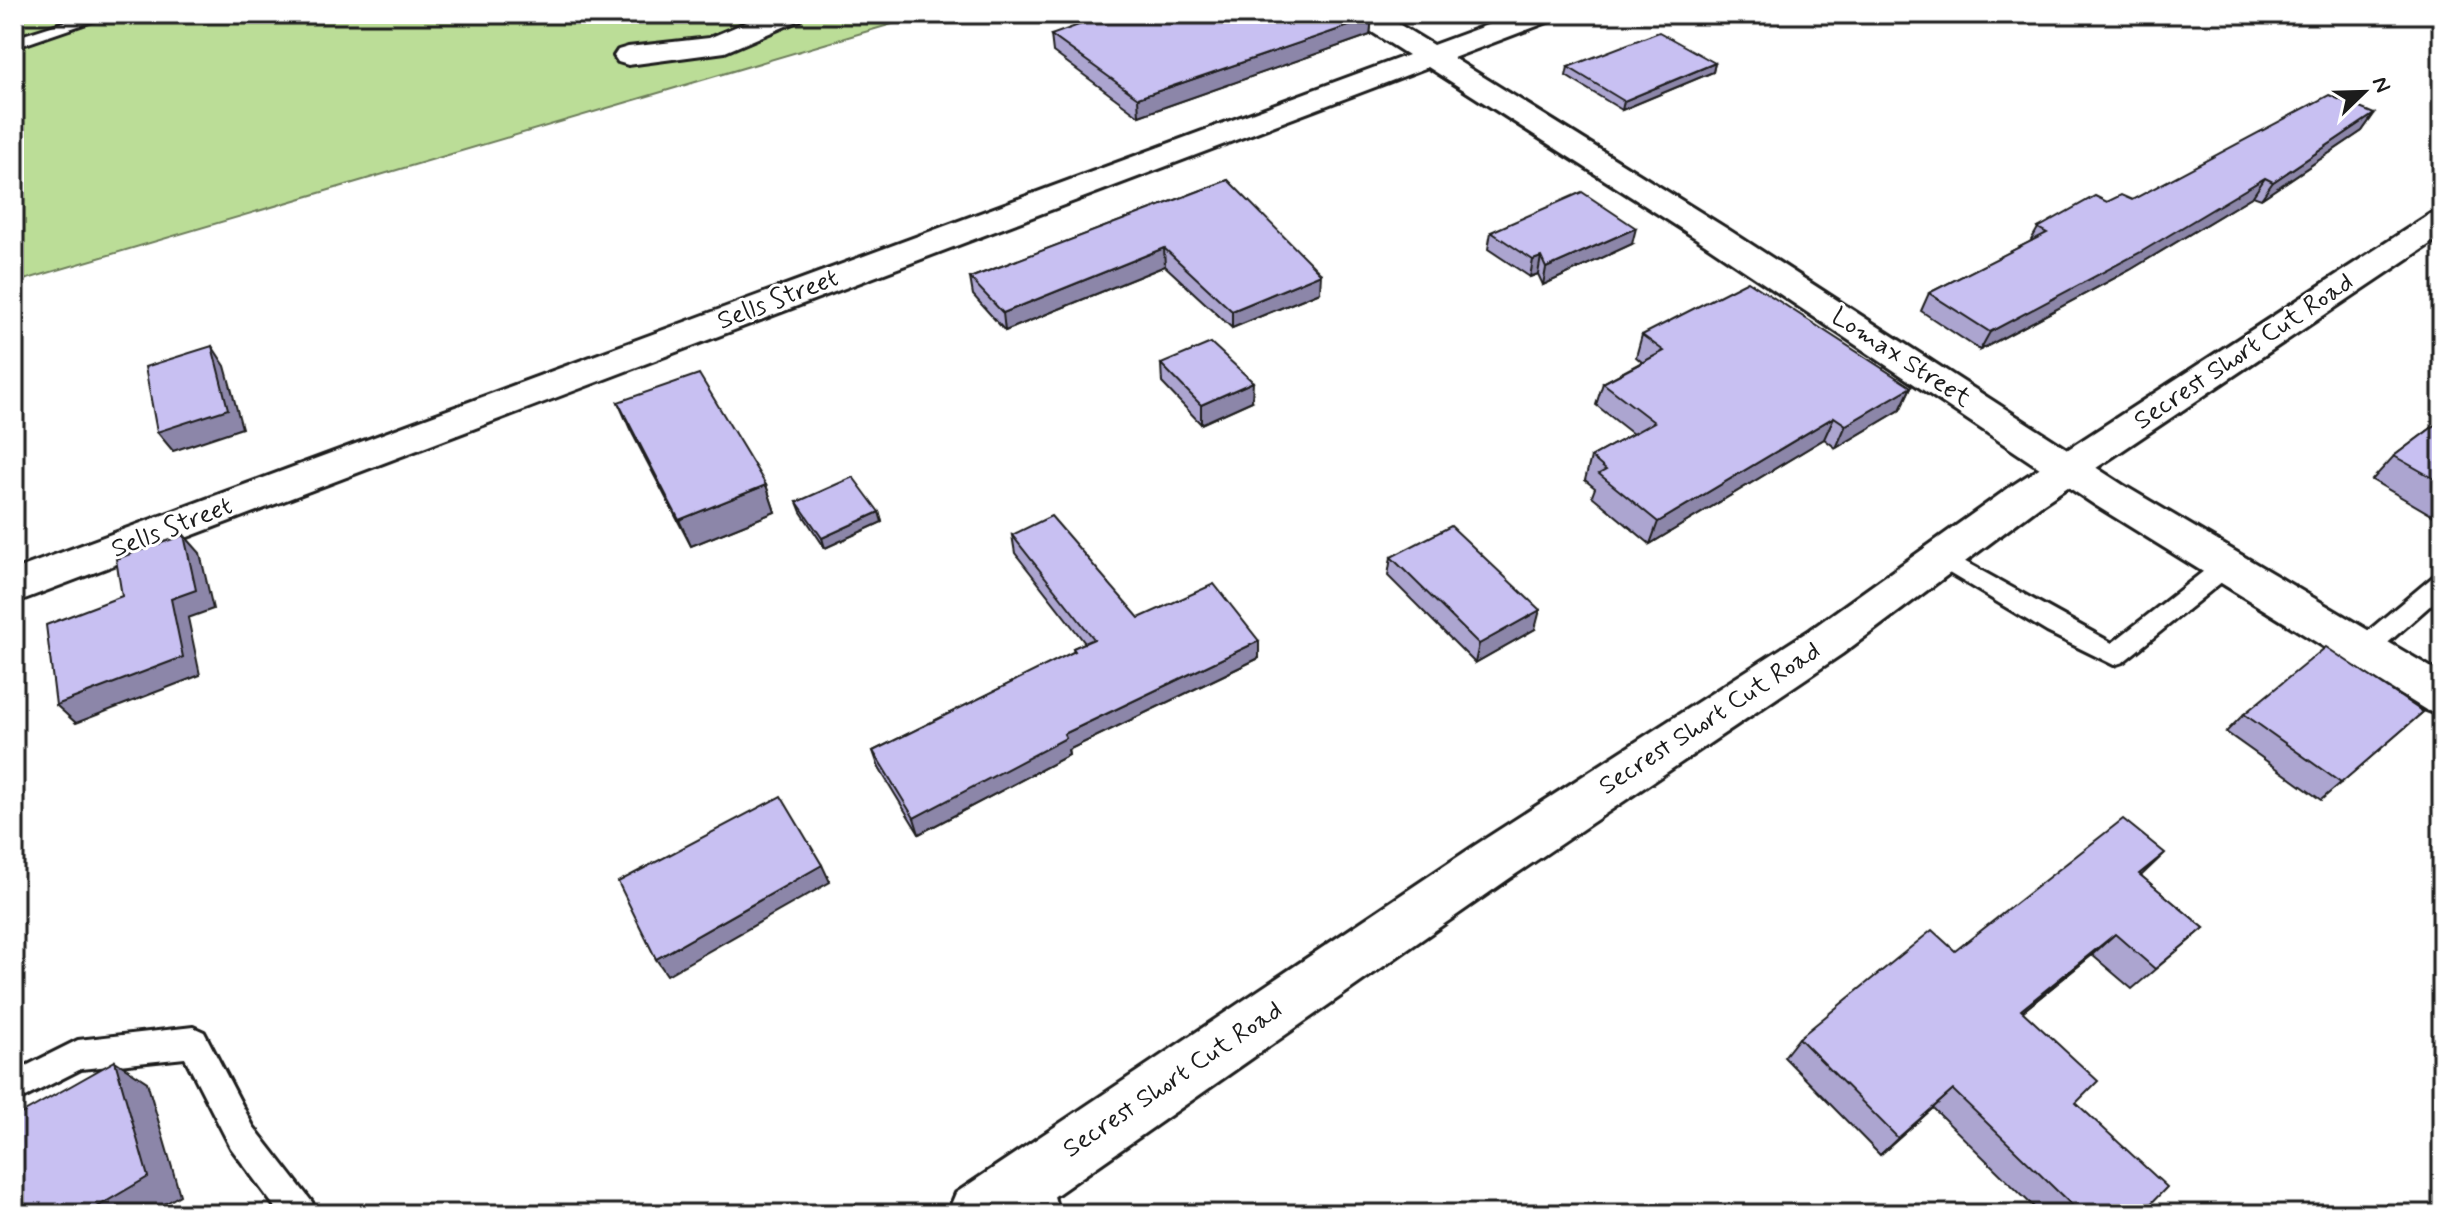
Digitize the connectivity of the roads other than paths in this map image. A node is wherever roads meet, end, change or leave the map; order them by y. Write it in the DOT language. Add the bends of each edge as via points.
graph roads {
  1 [pos="105,14"];
  2 [pos="790,14"];
  3 [pos="1363,14"];
  4 [pos="1543,14"];
  5 [pos="14,43"];
  6 [pos="628,56"];
  7 [pos="1429,56"];
  8 [pos="2437,230"];
  9 [pos="2069,468"];
  10 [pos="1942,558"];
  11 [pos="2226,566"];
  12 [pos="2442,582"];
  13 [pos="14,587"];
  14 [pos="2364,649"];
  15 [pos="2442,697"];
  16 [pos="14,1088"];
  17 [pos="1039,1194"];
  18 [pos="300,1214"];
  19 [pos="977,1214"];
  1 -- 5 [label="lane"];
  2 -- 6 [label="street" via="715,46"];
  3 -- 7 [label="street, Lomax Street"];
  4 -- 7 [label="street, Sells Street"];
  7 -- 9 [label="street, Lomax Street"];
  7 -- 13 [label="street, Sells Street"];
  8 -- 9 [label="street, Secrest Short Cut Road"];
  9 -- 10 [label="street, Secrest Short Cut Road"];
  9 -- 11 [label="street, Lomax Street"];
  10 -- 11 [label="lane" via="2114,655"];
  10 -- 17 [label="street, Secrest Short Cut Road" via="1826,642 1492,862"];
  11 -- 14 [label="street, Lomax Street"];
  12 -- 14 [label="lane"];
  14 -- 15 [label="street, Lomax Street"];
  16 -- 18 [label="lane" via="78,1055 193,1042 242,1137"];
  17 -- 19 [label="street, Secrest Short Cut Road"];
}
